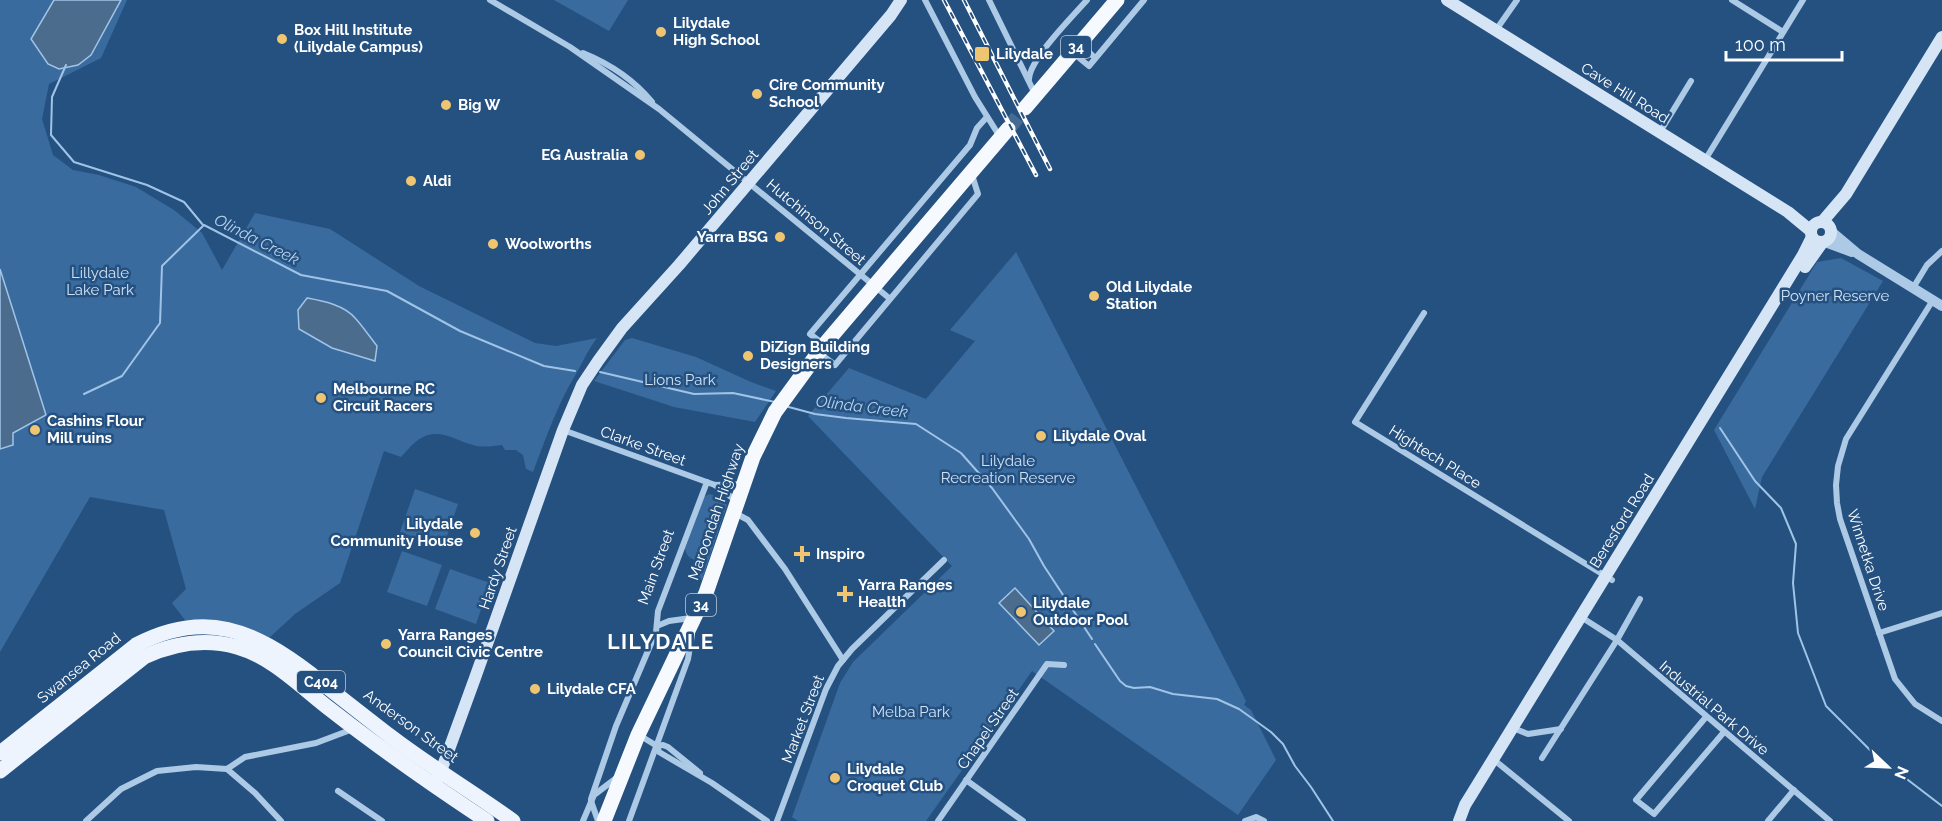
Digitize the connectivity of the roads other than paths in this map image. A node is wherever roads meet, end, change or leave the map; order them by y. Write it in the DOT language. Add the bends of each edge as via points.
graph roads {
  1 [pos="490,0"];
  2 [pos="925,0"];
  3 [pos="989,0"];
  4 [pos="1087,0"];
  5 [pos="1117,0"];
  6 [pos="1144,0"];
  7 [pos="1448,0"];
  8 [pos="1517,0"];
  9 [pos="1732,0"];
  10 [pos="1803,0"];
  11 [pos="902,2"];
  12 [pos="1496,30"];
  13 [pos="1784,32"];
  14 [pos="1085,37"];
  15 [pos="1942,37"];
  16 [pos="1072,52"];
  17 [pos="1095,58"];
  18 [pos="1029,80"];
  19 [pos="1691,81"];
  20 [pos="1035,95"];
  21 [pos="1025,108"];
  22 [pos="987,117"];
  23 [pos="1660,132"];
  24 [pos="1004,133"];
  25 [pos="1705,161"];
  26 [pos="971,172"];
  27 [pos="750,182"];
  28 [pos="1822,232"];
  29 [pos="1942,250"];
  30 [pos="860,275"];
  31 [pos="874,286"];
  32 [pos="1913,288"];
  33 [pos="889,298"];
  34 [pos="1937,303"];
  35 [pos="1424,313"];
  36 [pos="824,346"];
  37 [pos="587,378"];
  38 [pos="563,430"];
  39 [pos="707,482"];
  40 [pos="715,484"];
  41 [pos="744,484"];
  42 [pos="736,508"];
  43 [pos="944,560"];
  44 [pos="1609,578"];
  45 [pos="1640,599"];
  46 [pos="1942,613"];
  47 [pos="696,617"];
  48 [pos="1584,619"];
  49 [pos="657,626"];
  50 [pos="188,628"];
  51 [pos="1879,633"];
  52 [pos="1617,640"];
  53 [pos="182,643"];
  54 [pos="843,660"];
  55 [pos="1064,664"];
  56 [pos="314,677"];
  57 [pos="1706,717"];
  58 [pos="1942,721"];
  59 [pos="356,728"];
  60 [pos="1561,729"];
  61 [pos="1516,730"];
  62 [pos="1724,732"];
  63 [pos="638,735"];
  64 [pos="388,743"];
  65 [pos="657,746"];
  66 [pos="0,753"];
  67 [pos="1542,758"];
  68 [pos="1496,761"];
  69 [pos="227,769"];
  70 [pos="0,771"];
  71 [pos="441,771"];
  72 [pos="621,774"];
  73 [pos="966,780"];
  74 [pos="433,785"];
  75 [pos="1794,790"];
  76 [pos="338,791"];
  77 [pos="591,800"];
  78 [pos="86,821"];
  79 [pos="281,821"];
  80 [pos="382,821"];
  81 [pos="487,821"];
  82 [pos="513,821"];
  83 [pos="583,821"];
  84 [pos="598,821"];
  85 [pos="604,821"];
  86 [pos="629,821"];
  87 [pos="767,821"];
  88 [pos="777,821"];
  89 [pos="938,821"];
  90 [pos="1023,821"];
  91 [pos="1245,821"];
  92 [pos="1264,821"];
  93 [pos="1459,821"];
  94 [pos="1569,821"];
  95 [pos="1768,821"];
  96 [pos="1830,821"];
  1 -- 27 [label="street, Hutchinson Street" via="570,47 601,60 640,88 659,109"];
  2 -- 22 [label="street"];
  3 -- 18 [label="street"];
  4 -- 18 [label="street" via="1038,58"];
  5 -- 14 [label="highway, 34"];
  6 -- 17 [label="street"];
  7 -- 12 [label="main road, Cave Hill Road"];
  8 -- 12 [label="street"];
  9 -- 13 [label="street"];
  10 -- 13 [label="street"];
  11 -- 27 [label="main road, John Street"];
  12 -- 23 [label="main road, Cave Hill Road"];
  13 -- 25 [label="street"];
  14 -- 16 [label="highway, 34"];
  14 -- 17 [label="street" via="1088,51"];
  15 -- 28 [label="main road, Beresford Road"];
  16 -- 17 [label="street" via="1089,66"];
  16 -- 20 [label="highway, 34"];
  18 -- 20 [label="street"];
  19 -- 23 [label="street"];
  20 -- 21 [label="highway, 34"];
  22 -- 24 [label="street"];
  22 -- 30 [label="street" via="970,145"];
  23 -- 25 [label="main road, Cave Hill Road"];
  24 -- 26 [label="highway, 34"];
  25 -- 28 [label="main road, Cave Hill Road"];
  26 -- 31 [label="highway, 34"];
  26 -- 33 [label="street" via="978,194"];
  27 -- 30 [label="street, Hutchinson Street"];
  27 -- 37 [label="main road, John Street" via="622,328"];
  28 -- 32 [label="street, Cave Hill Road"];
  28 -- 44 [label="main road, Beresford Road" via="1803,255"];
  29 -- 32 [label="street"];
  30 -- 31 [label="street, Hutchinson Street"];
  30 -- 36 [label="street" via="810,334"];
  31 -- 33 [label="street, Hutchinson Street"];
  31 -- 36 [label="highway, 34"];
  32 -- 34 [label="street, Cave Hill Road"];
  33 -- 36 [label="street" via="835,365"];
  34 -- 51 [label="street, Winnetka Drive" via="1846,440 1838,466 1840,519"];
  35 -- 44 [label="street, Hightech Place" via="1355,422"];
  36 -- 41 [label="highway, Maroondah Highway / 34" via="775,412"];
  37 -- 38 [label="main road, Hardy Street"];
  38 -- 39 [label="street, Clarke Street"];
  38 -- 71 [label="main road, Hardy Street"];
  39 -- 40 [label="street, Clarke Street"];
  39 -- 49 [label="street, Main Street" via="664,594"];
  40 -- 41 [label="street, Clarke Street"];
  40 -- 42 [label="street, Clarke Street"];
  41 -- 42 [label="highway, Maroondah Highway / 34"];
  42 -- 47 [label="highway, Maroondah Highway / 34"];
  42 -- 54 [label="street, Clarke Street" via="785,569"];
  43 -- 54 [label="street, Market Street"];
  44 -- 48 [label="main road, Beresford Road"];
  45 -- 52 [label="street"];
  46 -- 51 [label="street"];
  47 -- 49 [label="street"];
  47 -- 63 [label="highway, Maroondah Highway / 34"];
  47 -- 65 [label="street" via="688,658"];
  48 -- 52 [label="street, Industrial Park Drive"];
  48 -- 61 [label="main road, Beresford Road"];
  49 -- 77 [label="street, Main Street"];
  50 -- 56 [label="main road, Anderson Street / C404" via="215,627 249,635 280,651"];
  50 -- 66 [label="main road, Swansea Road / C404" via="160,634 124,653"];
  51 -- 58 [label="street, Winnetka Drive" via="1901,688 1915,704"];
  52 -- 57 [label="street, Industrial Park Drive"];
  52 -- 60 [label="street"];
  53 -- 59 [label="main road, Anderson Street / C404" via="210,642 251,652 273,664"];
  53 -- 70 [label="main road, Swansea Road / C404" via="133,665"];
  54 -- 88 [label="street, Market Street" via="826,689"];
  55 -- 73 [label="street, Chapel Street" via="1047,664"];
  56 -- 59 [label="main road" via="358,719"];
  56 -- 64 [label="main road, Anderson Street / C404"];
  57 -- 62 [label="street, Industrial Park Drive"];
  57 -- 62 [label="street" via="1636,800 1654,814"];
  59 -- 64 [label="main road, Anderson Street / C404"];
  59 -- 69 [label="street" via="315,743 245,758"];
  60 -- 61 [label="street" via="1528,734"];
  60 -- 67 [label="street"];
  61 -- 68 [label="main road, Beresford Road"];
  62 -- 75 [label="street, Industrial Park Drive"];
  63 -- 65 [label="street"];
  63 -- 72 [label="highway, Maroondah Highway / 34"];
  64 -- 71 [label="main road, Anderson Street / C404"];
  64 -- 74 [label="main road, Anderson Street / C404"];
  65 -- 86 [label="street"];
  65 -- 87 [label="street" via="659,752"];
  68 -- 93 [label="main road, Beresford Road"];
  68 -- 94 [label="street"];
  69 -- 78 [label="street" via="157,771 120,789"];
  69 -- 79 [label="street"];
  71 -- 74 [label="main road, Hardy Street"];
  71 -- 82 [label="main road, Anderson Street / C404"];
  72 -- 77 [label="street"];
  72 -- 85 [label="highway, Maroondah Highway / 34"];
  73 -- 89 [label="street, Chapel Street"];
  73 -- 90 [label="street"];
  74 -- 81 [label="main road, Anderson Street / C404"];
  75 -- 95 [label="street"];
  75 -- 96 [label="street, Industrial Park Drive"];
  76 -- 80 [label="street"];
  77 -- 83 [label="street, Main Street"];
  77 -- 84 [label="street"];
  91 -- 92 [label="street" via="1256,817"];
}
